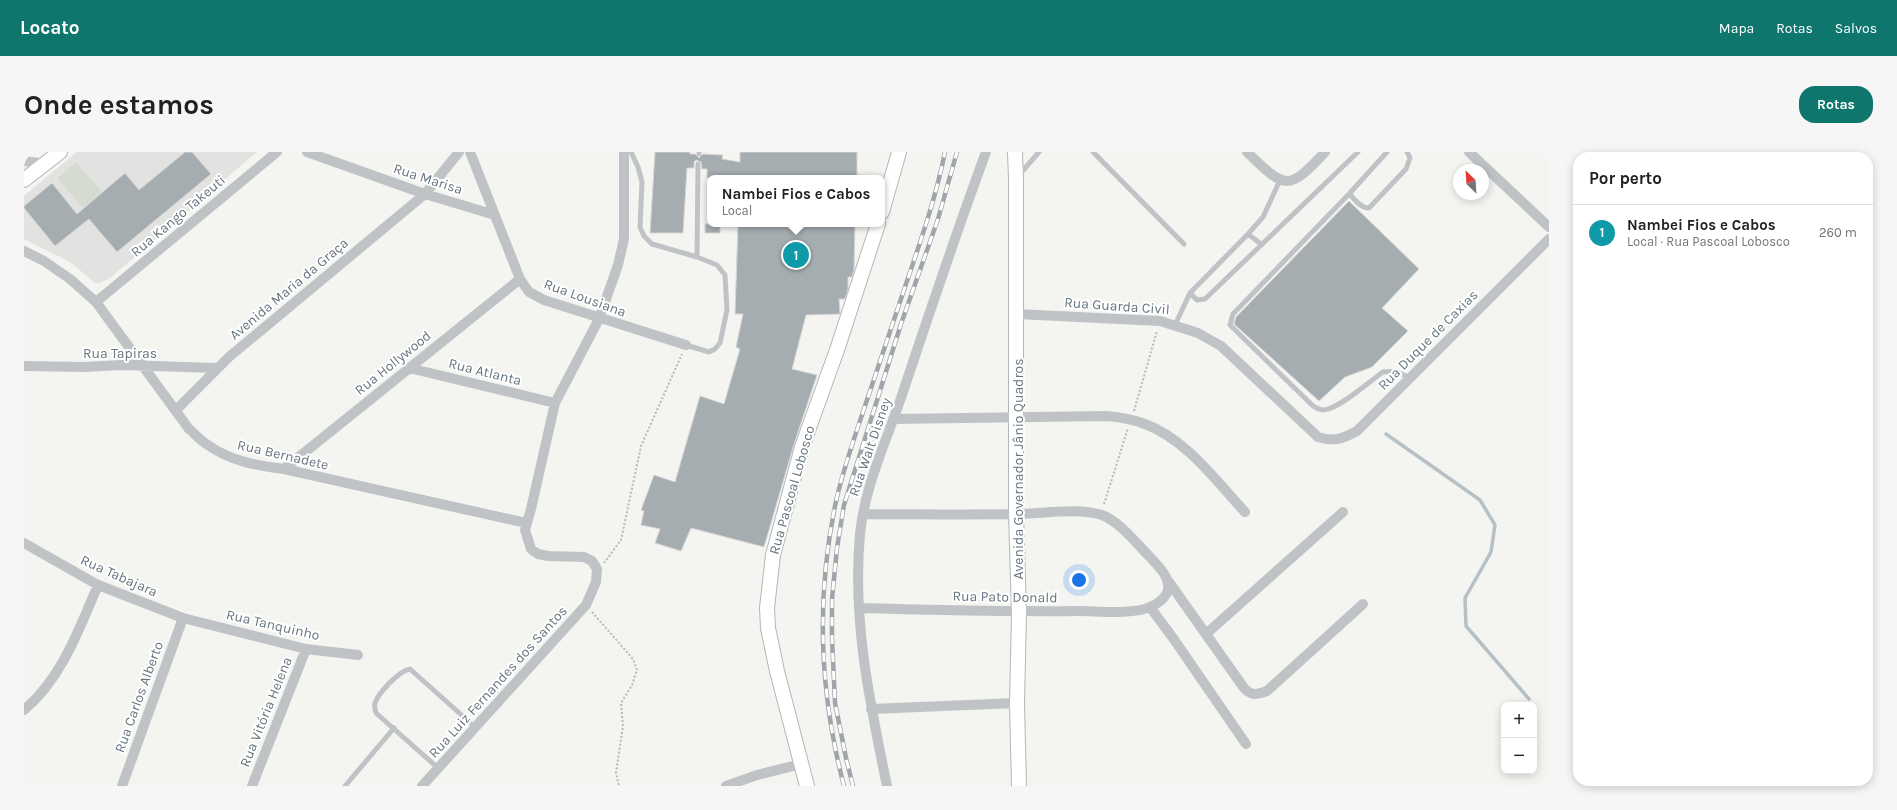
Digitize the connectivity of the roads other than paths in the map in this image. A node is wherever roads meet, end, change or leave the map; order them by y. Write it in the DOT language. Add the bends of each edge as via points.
graph roads {
  1 [pos="60,152"];
  2 [pos="277,152"];
  3 [pos="307,152"];
  4 [pos="459,152"];
  5 [pos="470,152"];
  6 [pos="624,152"];
  7 [pos="631,152"];
  8 [pos="899,152"];
  9 [pos="986,152"];
  10 [pos="1015,152"];
  11 [pos="1039,152"];
  12 [pos="1093,152"];
  13 [pos="1247,152"];
  14 [pos="1325,152"];
  15 [pos="1358,152"];
  16 [pos="1387,152"];
  17 [pos="1407,152"];
  18 [pos="1469,152"];
  19 [pos="24,161"];
  20 [pos="46,164"];
  21 [pos="698,164"];
  22 [pos="1016,179"];
  23 [pos="24,180"];
  24 [pos="1280,180"];
  25 [pos="425,194"];
  26 [pos="1349,194"];
  27 [pos="885,201"];
  28 [pos="495,215"];
  29 [pos="877,227"];
  30 [pos="1549,227"];
  31 [pos="1248,234"];
  32 [pos="1549,239"];
  33 [pos="1184,244"];
  34 [pos="1261,244"];
  35 [pos="24,251"];
  36 [pos="697,257"];
  37 [pos="520,279"];
  38 [pos="1190,293"];
  39 [pos="96,302"];
  40 [pos="1017,314"];
  41 [pos="599,319"];
  42 [pos="1175,325"];
  43 [pos="686,345"];
  44 [pos="143,365"];
  45 [pos="24,366"];
  46 [pos="216,368"];
  47 [pos="408,368"];
  48 [pos="1410,378"];
  49 [pos="555,403"];
  50 [pos="176,410"];
  51 [pos="1017,416"];
  52 [pos="893,419"];
  53 [pos="1318,437"];
  54 [pos="284,469"];
  55 [pos="1245,512"];
  56 [pos="1343,512"];
  57 [pos="863,514"];
  58 [pos="1016,514"];
  59 [pos="526,523"];
  60 [pos="24,543"];
  61 [pos="1169,582"];
  62 [pos="98,585"];
  63 [pos="1363,604"];
  64 [pos="859,608"];
  65 [pos="1150,608"];
  66 [pos="1019,612"];
  67 [pos="183,618"];
  68 [pos="1206,634"];
  69 [pos="306,649"];
  70 [pos="358,655"];
  71 [pos="1017,703"];
  72 [pos="871,709"];
  73 [pos="24,710"];
  74 [pos="475,727"];
  75 [pos="394,728"];
  76 [pos="1246,744"];
  77 [pos="801,764"];
  78 [pos="438,768"];
  79 [pos="122,786"];
  80 [pos="252,786"];
  81 [pos="345,786"];
  82 [pos="422,786"];
  83 [pos="726,786"];
  84 [pos="807,786"];
  85 [pos="887,786"];
  86 [pos="1019,786"];
  1 -- 20 [label="main road"];
  2 -- 39 [label="street, Rua Kango Takeuti"];
  3 -- 25 [label="street, Rua Marisa"];
  4 -- 25 [label="street, Avenida Maria da Graça"];
  5 -- 28 [label="street, Rua Lousiana"];
  6 -- 41 [label="street" via="624,239 618,265"];
  7 -- 36 [label="lane" via="642,182 640,227 644,236 652,244"];
  8 -- 27 [label="main road"];
  9 -- 52 [label="street, Rua Walt Disney" via="945,263"];
  10 -- 22 [label="main road, Avenida Governador Jânio Quadros"];
  11 -- 22 [label="lane"];
  12 -- 33 [label="lane"];
  13 -- 24 [label="street"];
  14 -- 24 [label="street" via="1305,174 1297,178"];
  15 -- 34 [label="lane"];
  16 -- 26 [label="lane"];
  17 -- 26 [label="lane" via="1410,163 1406,169 1369,208 1362,206"];
  18 -- 30 [label="street"];
  19 -- 20 [label="street"];
  20 -- 23 [label="main road"];
  21 -- 36 [label="lane"];
  22 -- 40 [label="main road, Avenida Governador Jânio Quadros"];
  24 -- 31 [label="lane" via="1262,217"];
  25 -- 28 [label="street, Rua Marisa"];
  25 -- 46 [label="street, Avenida Maria da Graça"];
  26 -- 48 [label="lane" via="1233,314 1230,325 1320,410 1340,404 1383,372 1392,370"];
  28 -- 37 [label="street, Rua Lousiana"];
  29 -- 77 [label="main road, Rua Pascoal Lobosco" via="802,447 773,555 767,608 768,628"];
  31 -- 34 [label="lane"];
  31 -- 38 [label="lane"];
  32 -- 48 [label="street, Rua Duque de Caxias"];
  34 -- 38 [label="lane" via="1205,299 1197,300"];
  35 -- 39 [label="street, Rua Bernadete" via="70,279"];
  36 -- 43 [label="lane" via="716,265 726,275 727,310 720,343 715,349 708,352"];
  37 -- 41 [label="street, Rua Lousiana" via="529,292 544,300"];
  37 -- 47 [label="street, Rua Hollywood"];
  38 -- 42 [label="lane"];
  39 -- 44 [label="street, Rua Bernadete"];
  40 -- 42 [label="street, Rua Guarda Civil" via="1160,321"];
  40 -- 51 [label="main road, Avenida Governador Jânio Quadros"];
  41 -- 43 [label="street, Rua Lousiana"];
  41 -- 49 [label="street"];
  42 -- 53 [label="street, Rua Guarda Civil" via="1198,333 1221,346"];
  44 -- 45 [label="street, Rua Tapiras" via="43,368"];
  44 -- 46 [label="street, Rua Tapiras"];
  44 -- 50 [label="street, Rua Bernadete"];
  46 -- 50 [label="street, Avenida Maria da Graça"];
  47 -- 49 [label="street, Rua Atlanta"];
  47 -- 54 [label="street, Rua Hollywood"];
  48 -- 53 [label="street, Rua Duque de Caxias" via="1357,431 1342,439 1330,441"];
  49 -- 59 [label="street"];
  50 -- 54 [label="street, Rua Bernadete" via="189,429 207,445 228,457"];
  51 -- 52 [label="street"];
  51 -- 55 [label="street" via="1106,416 1146,424 1162,432 1189,452"];
  51 -- 58 [label="main road, Avenida Governador Jânio Quadros"];
  52 -- 57 [label="street, Rua Walt Disney" via="869,483"];
  54 -- 59 [label="street, Rua Bernadete"];
  56 -- 68 [label="street"];
  57 -- 58 [label="street"];
  57 -- 64 [label="street, Rua Walt Disney" via="858,573"];
  58 -- 61 [label="street" via="1089,512 1113,520 1160,568"];
  58 -- 66 [label="main road, Avenida Governador Jânio Quadros"];
  59 -- 74 [label="street, Rua Luiz Fernandes dos Santos" via="527,539 531,549 538,554 584,557 592,561 597,569 592,594 586,605"];
  60 -- 62 [label="street, Rua Tabajara"];
  61 -- 65 [label="street" via="1167,592 1161,601"];
  61 -- 68 [label="street"];
  62 -- 67 [label="street, Rua Tabajara"];
  62 -- 73 [label="street" via="68,653 46,688"];
  63 -- 68 [label="street" via="1267,691 1256,695 1249,694 1244,688"];
  64 -- 66 [label="street, Rua Pato Donald"];
  64 -- 72 [label="street, Rua Walt Disney" via="859,628"];
  65 -- 66 [label="street, Rua Pato Donald" via="1131,611"];
  65 -- 76 [label="street" via="1174,638"];
  66 -- 71 [label="main road, Avenida Governador Jânio Quadros"];
  67 -- 69 [label="street, Rua Tanquinho"];
  67 -- 79 [label="street, Rua Carlos Alberto"];
  69 -- 70 [label="street, Rua Tanquinho"];
  69 -- 80 [label="street, Rua Vitória Helena"];
  71 -- 72 [label="street"];
  71 -- 86 [label="main road, Avenida Governador Jânio Quadros"];
  72 -- 85 [label="street, Rua Walt Disney"];
  74 -- 75 [label="lane" via="410,669 398,674 379,696 375,705 376,713"];
  74 -- 78 [label="street, Rua Luiz Fernandes dos Santos"];
  75 -- 78 [label="lane"];
  75 -- 81 [label="lane"];
  77 -- 83 [label="street"];
  77 -- 84 [label="main road, Rua Pascoal Lobosco"];
  78 -- 82 [label="street, Rua Luiz Fernandes dos Santos"];
}
